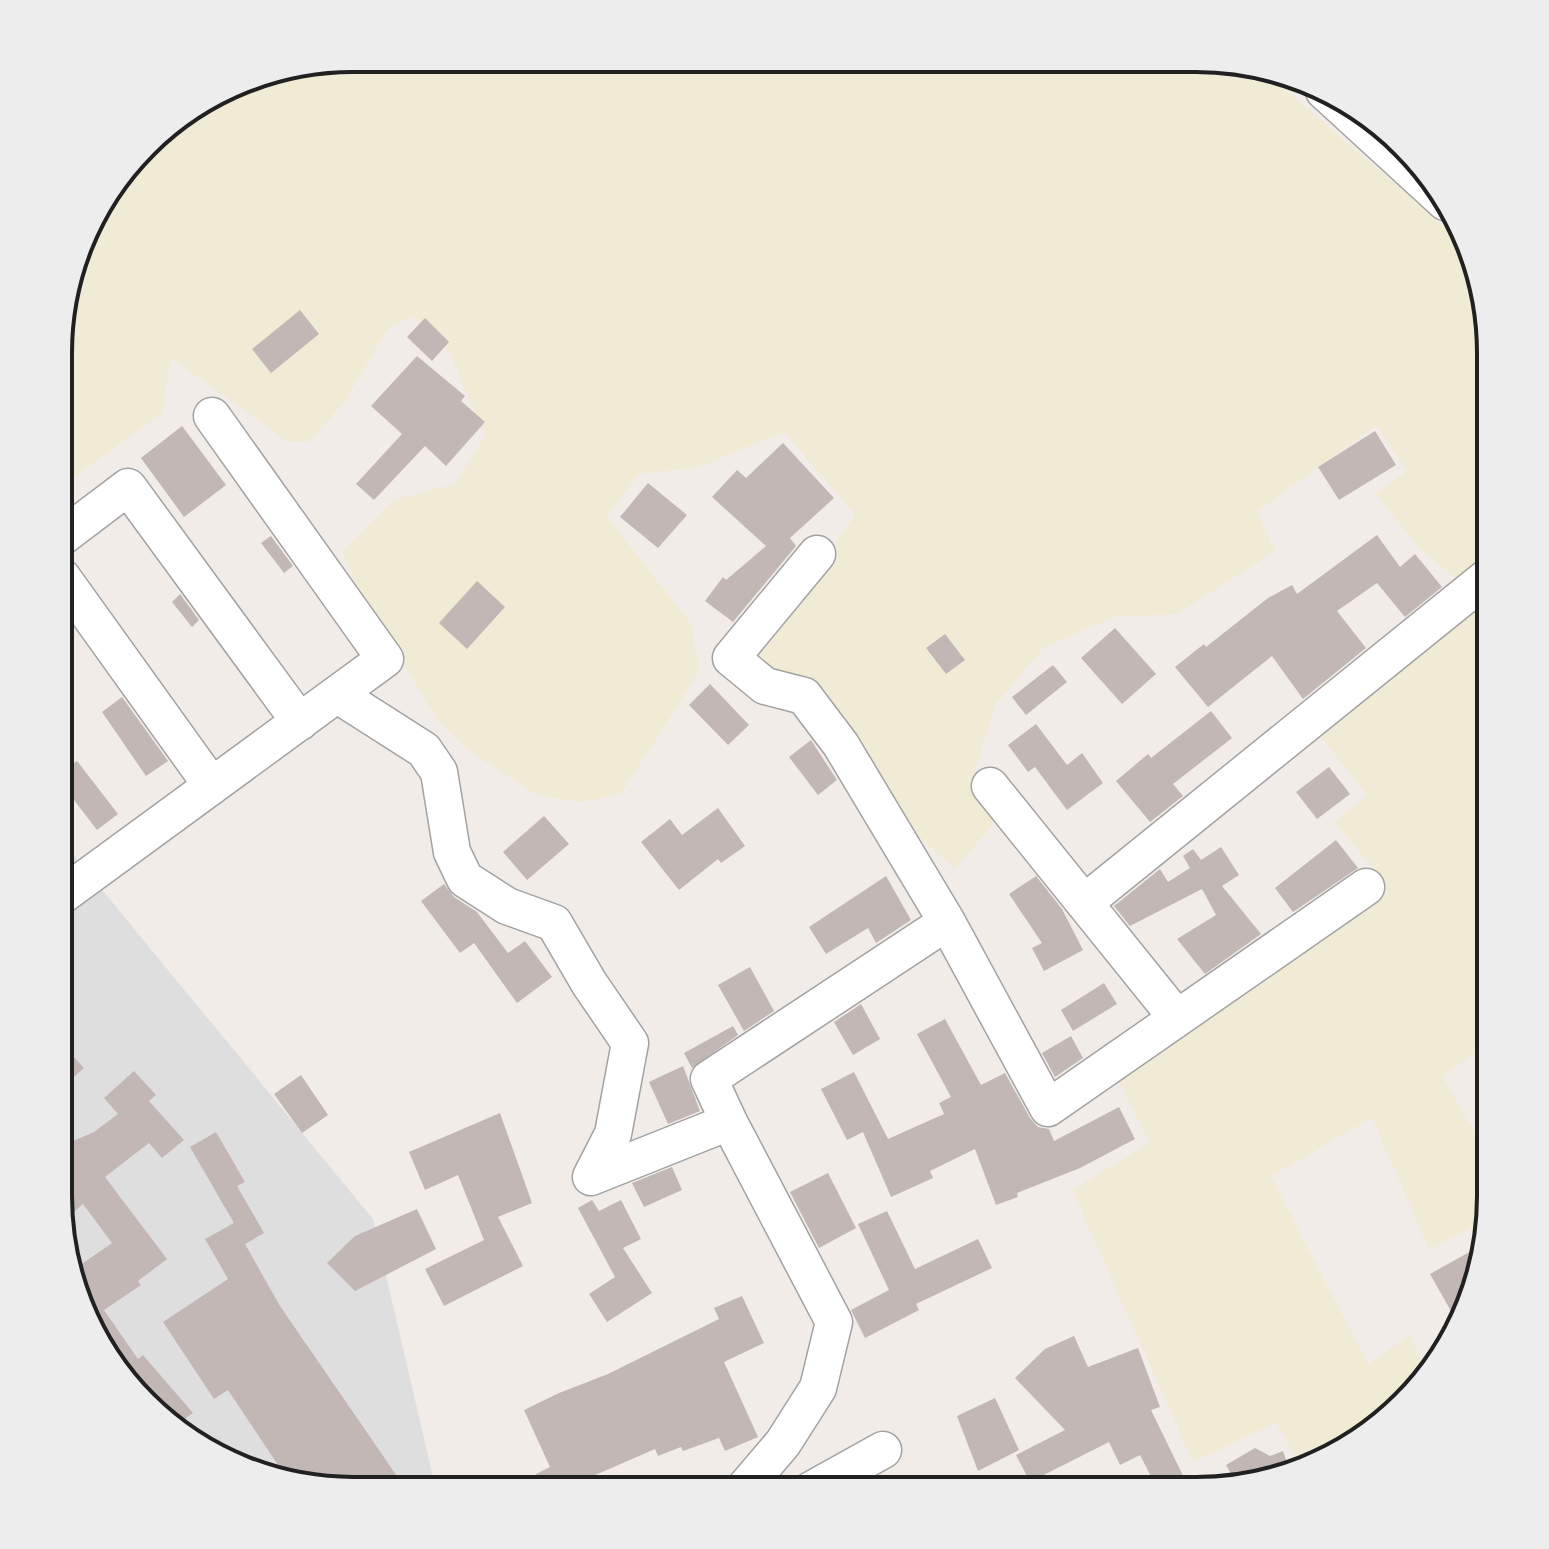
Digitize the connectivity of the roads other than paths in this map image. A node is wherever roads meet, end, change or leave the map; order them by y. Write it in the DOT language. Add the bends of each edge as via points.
graph roads {
  1 [pos="1365,128"];
  2 [pos="1404,164"];
  3 [pos="212,416"];
  4 [pos="72,529"];
  5 [pos="817,554"];
  6 [pos="1476,586"];
  7 [pos="72,591"];
  8 [pos="338,695"];
  9 [pos="300,722"];
  10 [pos="212,786"];
  11 [pos="990,786"];
  12 [pos="1366,887"];
  13 [pos="73,888"];
  14 [pos="1084,903"];
  15 [pos="947,922"];
  16 [pos="1177,1018"];
  17 [pos="729,1122"];
  18 [pos="883,1450"];
  19 [pos="835,1476"];
  20 [pos="754,1477"];
  1 -- 2 [label="street"];
  3 -- 8 [label="street" via="385,659"];
  4 -- 9 [label="street" via="128,487"];
  5 -- 15 [label="street" via="731,658 765,686 804,696 841,745"];
  6 -- 14 [label="street"];
  7 -- 10 [label="street"];
  8 -- 9 [label="street"];
  8 -- 17 [label="street" via="424,750 439,772 452,852 465,879 507,906 554,923 630,1043 613,1134 591,1177"];
  9 -- 10 [label="street"];
  10 -- 13 [label="street"];
  11 -- 14 [label="street"];
  12 -- 16 [label="street"];
  14 -- 16 [label="street"];
  15 -- 16 [label="street" via="1048,1108"];
  15 -- 17 [label="street" via="709,1079"];
  17 -- 20 [label="street" via="834,1322 818,1388"];
  18 -- 19 [label="street"];
}
